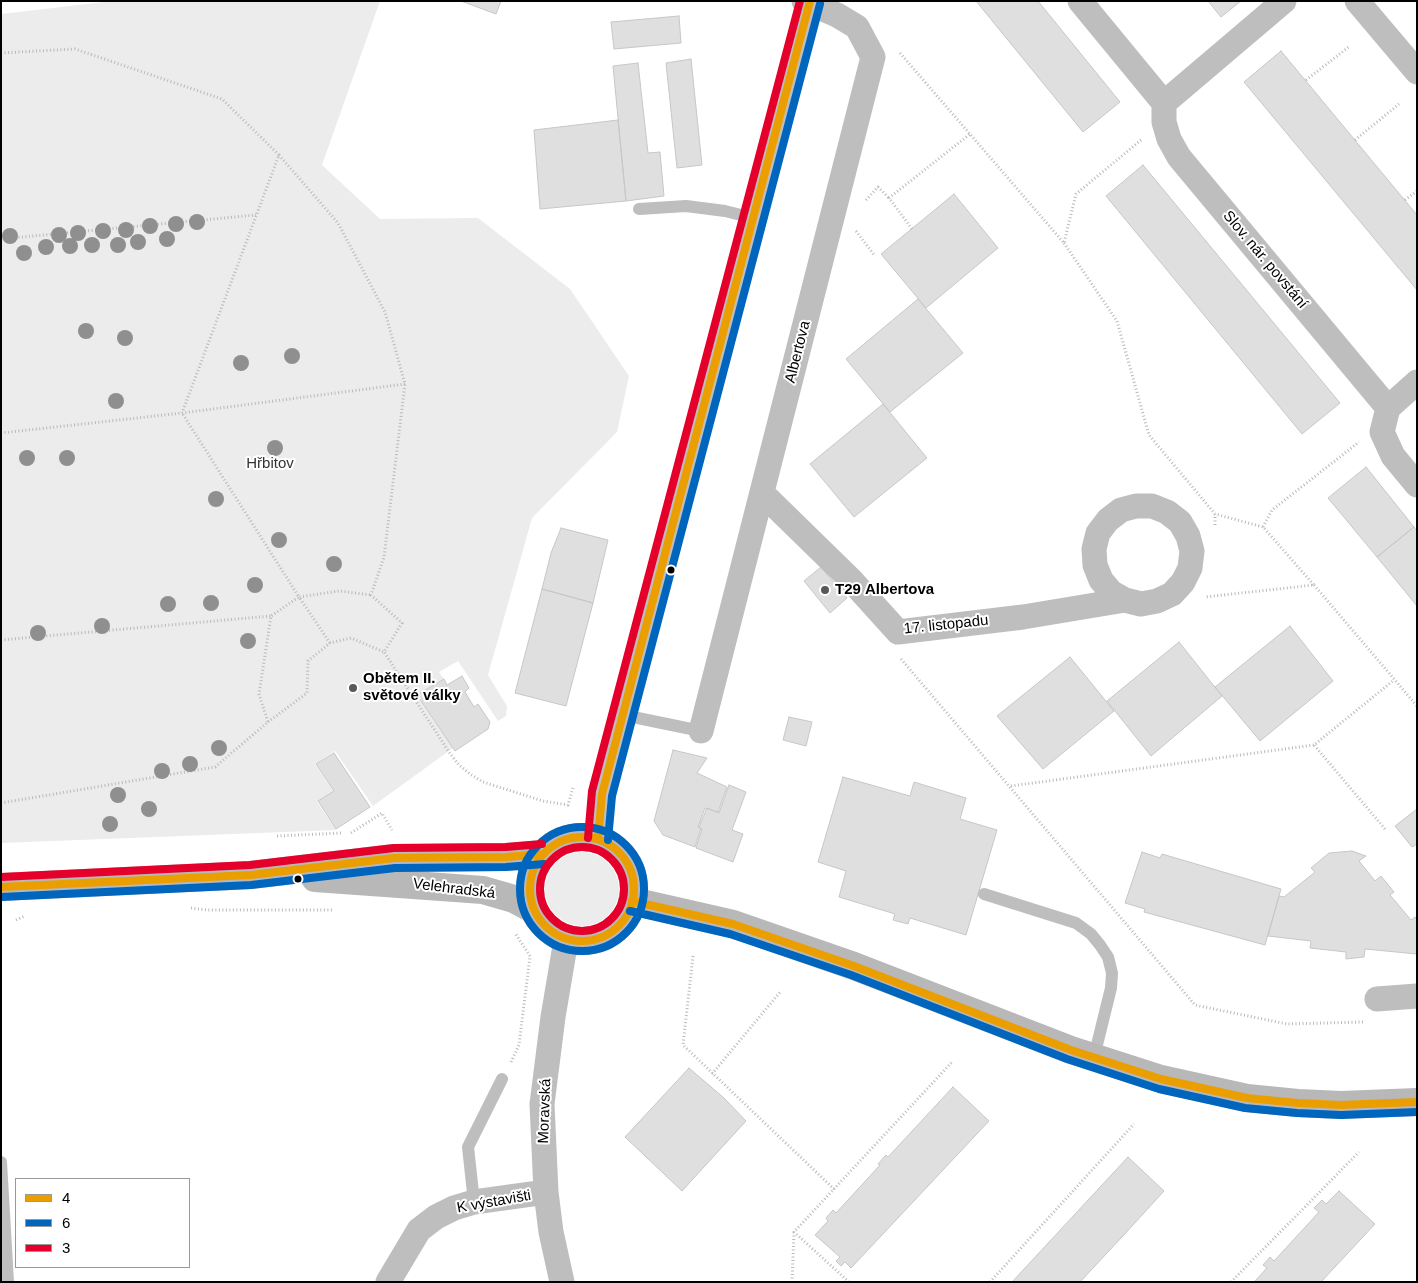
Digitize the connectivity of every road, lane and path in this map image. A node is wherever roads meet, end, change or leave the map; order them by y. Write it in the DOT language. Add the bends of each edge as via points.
graph roads {
  1 [pos="1080,1"];
  2 [pos="1284,1"];
  3 [pos="1356,1"];
  4 [pos="808,2"];
  5 [pos="1350,46"];
  6 [pos="899,51"];
  7 [pos="1,53"];
  8 [pos="1417,72"];
  9 [pos="1306,80"];
  10 [pos="1164,103"];
  11 [pos="1399,104"];
  12 [pos="970,134"];
  13 [pos="1144,138"];
  14 [pos="1355,140"];
  15 [pos="278,155"];
  16 [pos="1417,190"];
  17 [pos="889,198"];
  18 [pos="1405,200"];
  19 [pos="860,207"];
  20 [pos="639,209"];
  21 [pos="256,215"];
  22 [pos="753,218"];
  23 [pos="852,226"];
  24 [pos="912,228"];
  25 [pos="1,239"];
  26 [pos="1064,243"];
  27 [pos="875,256"];
  28 [pos="1417,382"];
  29 [pos="405,384"];
  30 [pos="1388,408"];
  31 [pos="182,414"];
  32 [pos="1,433"];
  33 [pos="1361,440"];
  34 [pos="1417,484"];
  35 [pos="763,494"];
  36 [pos="1263,527"];
  37 [pos="1314,585"];
  38 [pos="1172,594"];
  39 [pos="371,595"];
  40 [pos="299,597"];
  41 [pos="1125,600"];
  42 [pos="271,616"];
  43 [pos="1,640"];
  44 [pos="330,643"];
  45 [pos="384,652"];
  46 [pos="897,654"];
  47 [pos="1394,680"];
  48 [pos="1417,706"];
  49 [pos="623,715"];
  50 [pos="268,722"];
  51 [pos="701,731"];
  52 [pos="1314,745"];
  53 [pos="574,786"];
  54 [pos="1011,786"];
  55 [pos="1,803"];
  56 [pos="1385,829"];
  57 [pos="350,833"];
  58 [pos="387,833"];
  59 [pos="357,834"];
  60 [pos="277,836"];
  61 [pos="598,839"];
  62 [pos="543,854"];
  63 [pos="251,875"];
  64 [pos="1,887"];
  65 [pos="984,894"];
  66 [pos="632,901"];
  67 [pos="182,907"];
  68 [pos="533,909"];
  69 [pos="333,910"];
  70 [pos="29,914"];
  71 [pos="16,920"];
  72 [pos="514,931"];
  73 [pos="566,940"];
  74 [pos="693,956"];
  75 [pos="781,991"];
  76 [pos="1417,996"];
  77 [pos="1377,999"];
  78 [pos="1369,1022"];
  79 [pos="1094,1057"];
  80 [pos="953,1061"];
  81 [pos="712,1074"];
  82 [pos="502,1079"];
  83 [pos="1417,1102"];
  84 [pos="1134,1124"];
  85 [pos="1359,1152"];
  86 [pos="1,1162"];
  87 [pos="835,1190"];
  88 [pos="546,1192"];
  89 [pos="474,1202"];
  90 [pos="794,1232"];
  91 [pos="8,1282"];
  92 [pos="388,1282"];
  93 [pos="562,1282"];
  94 [pos="792,1282"];
  95 [pos="848,1282"];
  96 [pos="990,1282"];
  97 [pos="1231,1282"];
  1 -- 10 [label="street"];
  2 -- 10 [label="street"];
  3 -- 8 [label="street"];
  4 -- 22 [label="street, Albertova"];
  4 -- 35 [label="street, Albertova" via="857,27 873,58"];
  5 -- 9 [label="path"];
  6 -- 12 [label="path"];
  7 -- 15 [label="path" via="76,49 222,98"];
  10 -- 30 [label="street, Slov. nár. povstání" via="1164,122 1179,157"];
  11 -- 14 [label="path"];
  12 -- 17 [label="path"];
  12 -- 26 [label="path"];
  13 -- 26 [label="path" via="1076,194"];
  15 -- 21 [label="path"];
  15 -- 29 [label="path" via="338,223 385,312"];
  16 -- 18 [label="path"];
  17 -- 19 [label="path" via="878,187"];
  17 -- 24 [label="path"];
  20 -- 22 [label="lane" via="686,206 725,210"];
  21 -- 25 [label="path"];
  21 -- 31 [label="path"];
  22 -- 49 [label="street, Albertova"];
  23 -- 27 [label="path"];
  26 -- 36 [label="path" via="1117,321 1149,435 1215,514"];
  28 -- 30 [label="street"];
  29 -- 31 [label="path"];
  29 -- 39 [label="path" via="384,557"];
  30 -- 34 [label="street" via="1382,432 1394,456"];
  31 -- 32 [label="path"];
  31 -- 40 [label="path"];
  33 -- 36 [label="path" via="1272,510"];
  35 -- 41 [label="street, 17. listopadu" via="851,580 898,632"];
  35 -- 51 [label="street, Albertova"];
  36 -- 37 [label="path"];
  37 -- 38 [label="path" via="1210,598"];
  37 -- 47 [label="path"];
  38 -- 41 [label="street, 17. listopadu" via="1141,604"];
  38 -- 41 [label="street" via="1190,568 1192,552 1188,536 1180,522 1167,512 1152,506 1136,506 1121,510 1108,520 1098,533 1094,548 1095,565 1101,580 1111,592"];
  39 -- 40 [label="path" via="339,590"];
  39 -- 45 [label="path" via="402,623"];
  40 -- 42 [label="path"];
  40 -- 44 [label="path"];
  42 -- 43 [label="path"];
  42 -- 50 [label="path" via="259,694"];
  44 -- 45 [label="path" via="351,638"];
  44 -- 50 [label="path" via="308,661 307,693"];
  45 -- 53 [label="path" via="449,752 470,774 484,782 543,801 568,805"];
  46 -- 54 [label="path"];
  47 -- 48 [label="path"];
  47 -- 52 [label="path"];
  49 -- 51 [label="lane"];
  49 -- 61 [label="street, Albertova" via="602,794"];
  50 -- 55 [label="path" via="215,767"];
  52 -- 54 [label="path"];
  52 -- 56 [label="path"];
  54 -- 78 [label="path" via="1196,1005 1286,1024"];
  57 -- 58 [label="path" via="382,813 394,832"];
  57 -- 59 [label="path"];
  57 -- 60 [label="path"];
  61 -- 62 [label="main road, Velehradská" via="569,838"];
  61 -- 66 [label="main road" via="625,859 632,873"];
  62 -- 63 [label="main road, Velehradská" via="368,859"];
  62 -- 68 [label="main road, Velehradská" via="534,866 530,880 529,895"];
  63 -- 64 [label="main road, Velehradská"];
  63 -- 68 [label="main road, Velehradská" via="483,890 514,899"];
  65 -- 79 [label="lane" via="1076,923 1100,944 1112,973"];
  66 -- 73 [label="main road" via="624,921 613,932 598,940"];
  66 -- 79 [label="main road" via="741,927"];
  67 -- 69 [label="path" via="207,910"];
  68 -- 73 [label="main road, Velehradská" via="541,923"];
  70 -- 71 [label="path"];
  72 -- 82 [label="path" via="530,956 520,1045"];
  73 -- 88 [label="street, Moravská" via="542,1104"];
  74 -- 81 [label="path" via="683,1045"];
  75 -- 81 [label="path"];
  76 -- 77 [label="street"];
  79 -- 83 [label="main road" via="1161,1080 1247,1098 1341,1105"];
  80 -- 87 [label="path"];
  81 -- 87 [label="path"];
  82 -- 89 [label="lane" via="468,1147"];
  84 -- 96 [label="path"];
  85 -- 97 [label="path"];
  86 -- 91 [label="lane"];
  87 -- 90 [label="path"];
  88 -- 89 [label="street, K výstavišti"];
  88 -- 93 [label="street, Moravská"];
  89 -- 92 [label="street, K výstavišti" via="436,1217 419,1230"];
  90 -- 94 [label="path"];
  90 -- 95 [label="path"];
}
